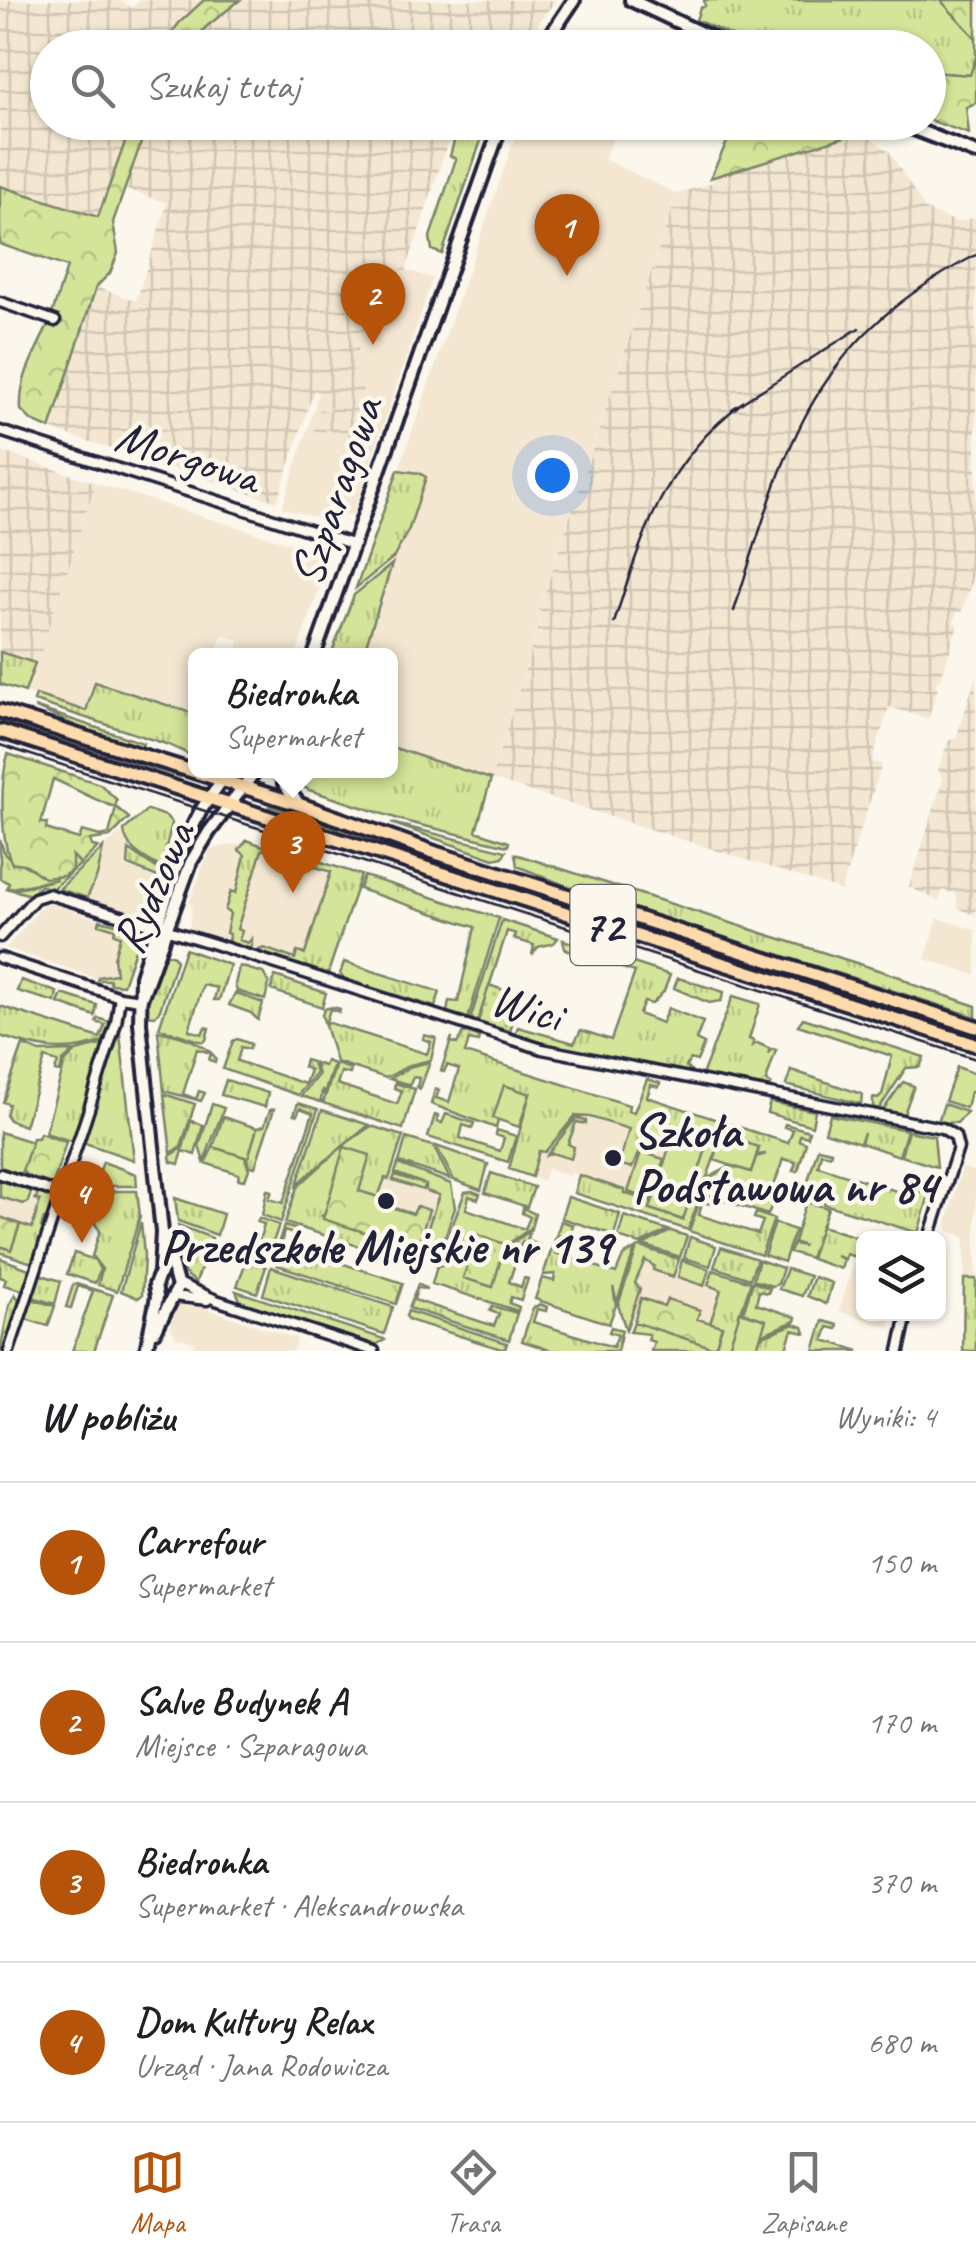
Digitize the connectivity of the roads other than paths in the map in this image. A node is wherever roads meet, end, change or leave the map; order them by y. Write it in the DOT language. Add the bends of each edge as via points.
graph roads {
  1 [pos="574,0"];
  2 [pos="631,0"];
  3 [pos="554,30"];
  4 [pos="695,30"];
  5 [pos="496,140"];
  6 [pos="942,140"];
  7 [pos="976,153"];
  8 [pos="0,302"];
  9 [pos="55,321"];
  10 [pos="0,431"];
  11 [pos="355,545"];
  12 [pos="317,648"];
  13 [pos="0,711"];
  14 [pos="0,730"];
  15 [pos="188,764"];
  16 [pos="224,778"];
  17 [pos="230,778"];
  18 [pos="250,778"];
  19 [pos="282,778"];
  20 [pos="244,787"];
  21 [pos="209,798"];
  22 [pos="230,805"];
  23 [pos="301,806"];
  24 [pos="161,928"];
  25 [pos="0,938"];
  26 [pos="0,958"];
  27 [pos="120,997"];
  28 [pos="140,1000"];
  29 [pos="976,1027"];
  30 [pos="976,1046"];
  31 [pos="0,1174"];
  32 [pos="62,1194"];
  33 [pos="931,1231"];
  34 [pos="162,1232"];
  35 [pos="159,1278"];
  36 [pos="176,1280"];
  37 [pos="157,1292"];
  38 [pos="172,1296"];
  39 [pos="216,1300"];
  40 [pos="906,1321"];
  41 [pos="335,1339"];
  42 [pos="148,1346"];
  43 [pos="9,1351"];
  44 [pos="331,1351"];
  45 [pos="374,1351"];
  46 [pos="899,1351"];
  1 -- 3 [label="street"];
  2 -- 4 [label="street"];
  5 -- 11 [label="street, Szparagowa"];
  6 -- 7 [label="street"];
  8 -- 9 [label="street"];
  10 -- 11 [label="street, Morgowa"];
  11 -- 12 [label="street, Szparagowa"];
  13 -- 15 [label="main road, 72"];
  14 -- 21 [label="main road, 72"];
  16 -- 21 [label="street, Rydzowa"];
  17 -- 20 [label="main road, 72"];
  18 -- 20 [label="street"];
  19 -- 23 [label="street"];
  20 -- 22 [label="street, Rydzowa"];
  20 -- 23 [label="main road, 72"];
  21 -- 22 [label="main road, 72"];
  21 -- 24 [label="street, Rydzowa" via="187,834"];
  22 -- 24 [label="street, Rydzowa" via="191,862"];
  22 -- 30 [label="main road, 72"];
  23 -- 29 [label="main road, 72"];
  24 -- 25 [label="street, Wici" via="46,894"];
  24 -- 28 [label="street, Rydzowa" via="141,976"];
  24 -- 33 [label="street, Wici" via="542,1050 948,1130 958,1148"];
  26 -- 27 [label="street"];
  27 -- 28 [label="street"];
  27 -- 32 [label="street"];
  28 -- 34 [label="street, Rydzowa"];
  31 -- 32 [label="street"];
  32 -- 43 [label="street"];
  34 -- 35 [label="street, Rydzowa"];
  34 -- 36 [label="street, Rydzowa"];
  35 -- 36 [label="street"];
  35 -- 37 [label="street"];
  36 -- 38 [label="street"];
  36 -- 39 [label="street"];
  37 -- 38 [label="street"];
  37 -- 42 [label="street"];
  38 -- 39 [label="street"];
  38 -- 42 [label="street"];
  39 -- 41 [label="street"];
  40 -- 46 [label="street"];
  41 -- 44 [label="street"];
  41 -- 45 [label="street"];
}
